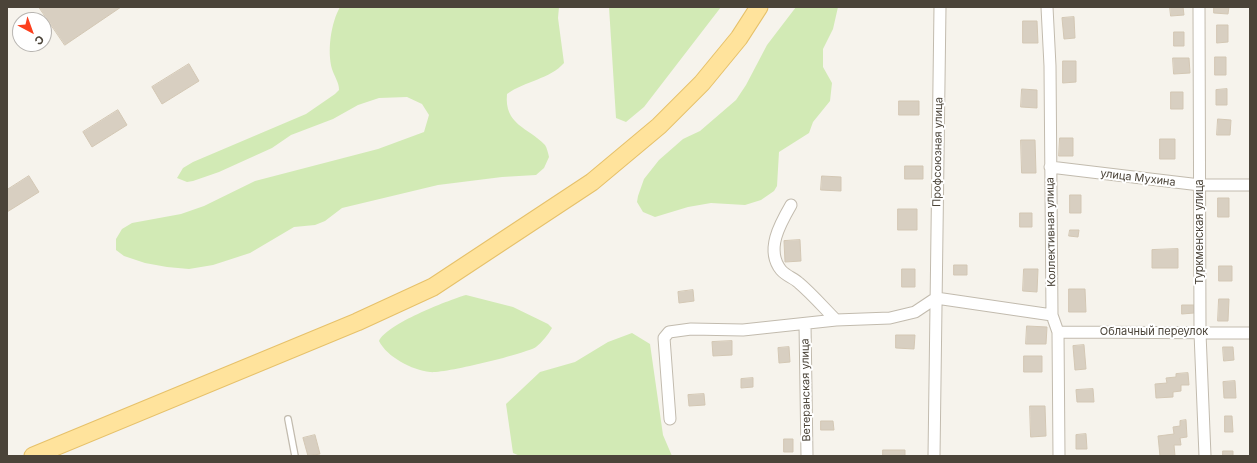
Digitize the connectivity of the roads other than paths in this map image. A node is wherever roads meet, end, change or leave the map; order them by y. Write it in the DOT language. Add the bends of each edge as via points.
graph roads {
  1 [pos="759,7"];
  2 [pos="940,7"];
  3 [pos="1047,7"];
  4 [pos="1199,7"];
  5 [pos="1050,167"];
  6 [pos="1200,185"];
  7 [pos="1250,185"];
  8 [pos="791,205"];
  9 [pos="936,298"];
  10 [pos="1052,316"];
  11 [pos="836,320"];
  12 [pos="805,324"];
  13 [pos="1058,332"];
  14 [pos="1200,333"];
  15 [pos="1250,333"];
  16 [pos="288,419"];
  17 [pos="670,419"];
  18 [pos="32,456"];
  19 [pos="296,456"];
  20 [pos="807,456"];
  21 [pos="934,456"];
  22 [pos="1059,456"];
  23 [pos="1205,456"];
  1 -- 18 [label="main road" via="739,38 702,83 660,126 592,182 433,287 357,322"];
  2 -- 9 [label="street, Профсоюзная улица"];
  3 -- 5 [label="street, Коллективная улица"];
  4 -- 6 [label="street, Туркменская улица"];
  5 -- 6 [label="street, улица Мухина"];
  5 -- 10 [label="street, Коллективная улица"];
  6 -- 7 [label="street, улица Мухина"];
  6 -- 14 [label="street, Туркменская улица"];
  8 -- 11 [label="street" via="776,237 773,249 775,260 782,272 799,283"];
  9 -- 10 [label="street"];
  9 -- 11 [label="street" via="915,312 890,318"];
  9 -- 21 [label="street, Профсоюзная улица"];
  10 -- 13 [label="street, Коллективная улица"];
  11 -- 12 [label="street"];
  12 -- 17 [label="street" via="743,330 691,329 669,332 664,338"];
  12 -- 20 [label="street, Ветеранская улица"];
  13 -- 14 [label="street, Облачный переулок"];
  13 -- 22 [label="street, Коллективная улица"];
  14 -- 15 [label="street, Облачный переулок"];
  14 -- 23 [label="street, Туркменская улица"];
  16 -- 19 [label="lane"];
}
